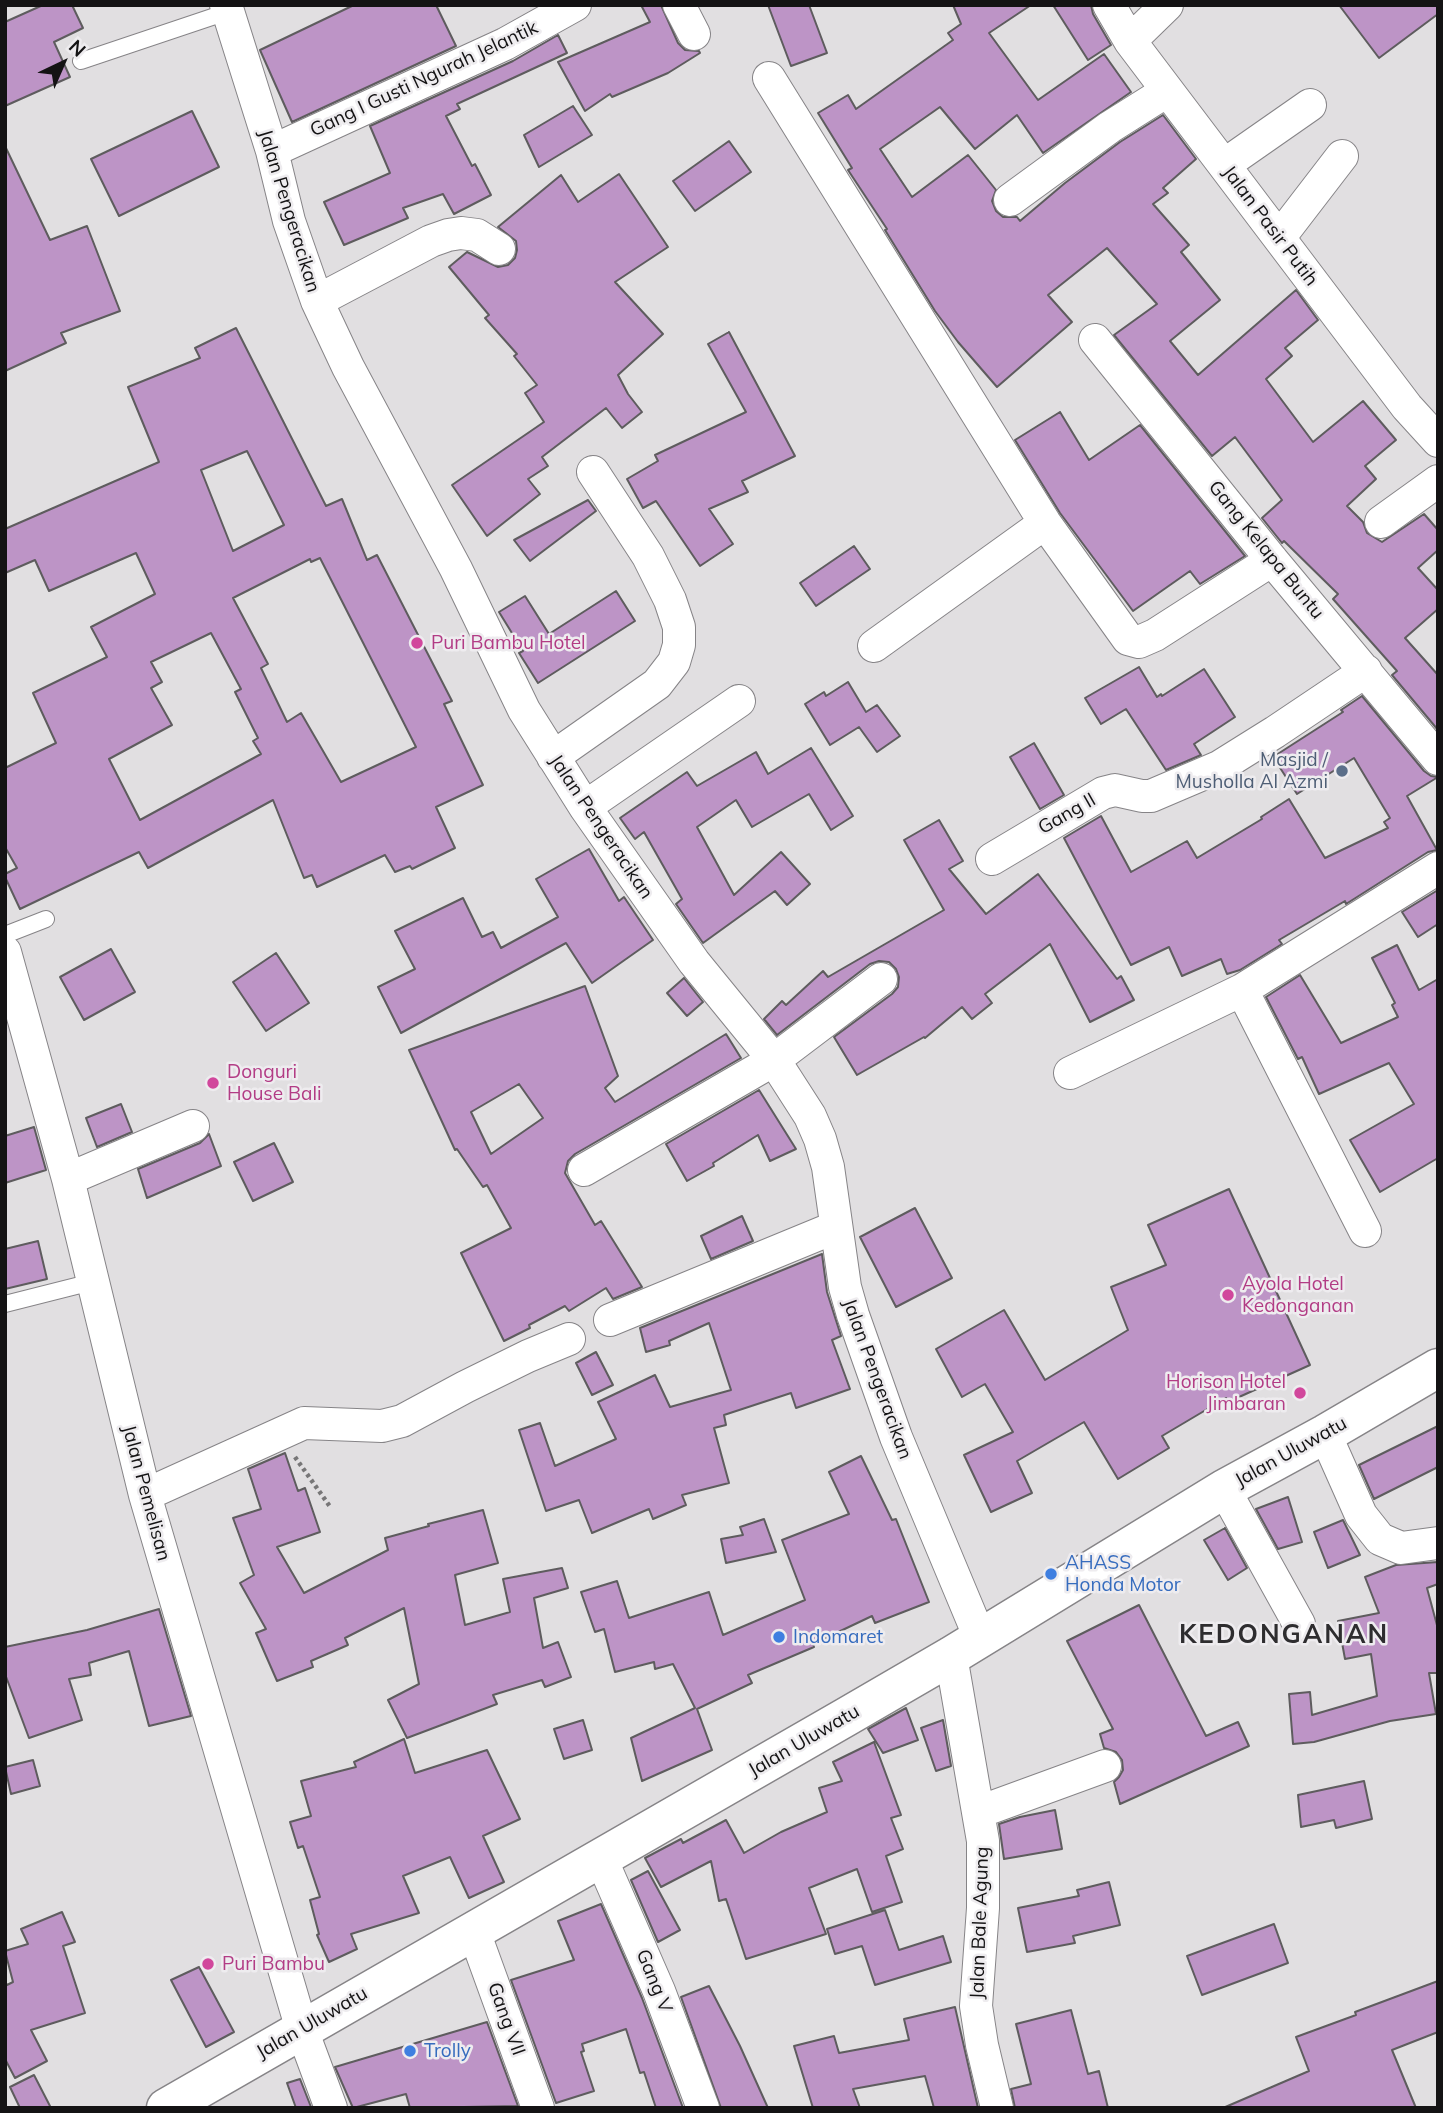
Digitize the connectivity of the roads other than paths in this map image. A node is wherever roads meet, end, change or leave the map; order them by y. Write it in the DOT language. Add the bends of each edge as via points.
graph roads {
  1 [pos="575,5"];
  2 [pos="679,5"];
  3 [pos="1109,5"];
  4 [pos="1167,5"];
  5 [pos="232,7"];
  6 [pos="694,34"];
  7 [pos="1130,41"];
  8 [pos="81,61"];
  9 [pos="769,78"];
  10 [pos="1167,91"];
  11 [pos="1310,105"];
  12 [pos="272,151"];
  13 [pos="1342,156"];
  14 [pos="1224,165"];
  15 [pos="1010,200"];
  16 [pos="1279,239"];
  17 [pos="499,249"];
  18 [pos="317,301"];
  19 [pos="1095,340"];
  20 [pos="1438,441"];
  21 [pos="593,472"];
  22 [pos="1438,481"];
  23 [pos="1381,522"];
  24 [pos="1045,523"];
  25 [pos="1272,560"];
  26 [pos="874,646"];
  27 [pos="1366,671"];
  28 [pos="739,701"];
  29 [pos="552,757"];
  30 [pos="1438,759"];
  31 [pos="585,807"];
  32 [pos="992,859"];
  33 [pos="1438,868"];
  34 [pos="46,919"];
  35 [pos="5,934"];
  36 [pos="5,952"];
  37 [pos="881,979"];
  38 [pos="1242,990"];
  39 [pos="774,1060"];
  40 [pos="1070,1073"];
  41 [pos="193,1126"];
  42 [pos="584,1170"];
  43 [pos="68,1179"];
  44 [pos="836,1227"];
  45 [pos="1365,1231"];
  46 [pos="92,1282"];
  47 [pos="5,1304"];
  48 [pos="610,1320"];
  49 [pos="569,1339"];
  50 [pos="1438,1368"];
  51 [pos="1325,1434"];
  52 [pos="1224,1489"];
  53 [pos="145,1495"];
  54 [pos="1438,1543"];
  55 [pos="1298,1623"];
  56 [pos="965,1647"];
  57 [pos="1105,1766"];
  58 [pos="979,1812"];
  59 [pos="600,1856"];
  60 [pos="473,1929"];
  61 [pos="302,2030"];
  62 [pos="166,2108"];
  63 [pos="331,2108"];
  64 [pos="538,2108"];
  65 [pos="703,2108"];
  66 [pos="997,2108"];
  1 -- 12 [label="street, Gang I Gusti Ngurah Jelantik" via="505,44"];
  2 -- 6 [label="street"];
  3 -- 7 [label="street, Jalan Pasir Putih"];
  4 -- 7 [label="street"];
  5 -- 8 [label="lane"];
  5 -- 12 [label="street, Jalan Pengeracikan"];
  7 -- 10 [label="street, Jalan Pasir Putih"];
  9 -- 24 [label="street"];
  10 -- 14 [label="street, Jalan Pasir Putih"];
  10 -- 15 [label="street"];
  11 -- 14 [label="street"];
  12 -- 18 [label="street, Jalan Pengeracikan" via="289,221"];
  13 -- 16 [label="street"];
  14 -- 16 [label="street, Jalan Pasir Putih"];
  16 -- 20 [label="street, Jalan Pasir Putih" via="1406,407"];
  17 -- 18 [label="street" via="477,235 448,235"];
  18 -- 29 [label="street, Jalan Pengeracikan"];
  19 -- 25 [label="street, Gang Kelapa Buntu"];
  21 -- 29 [label="street" via="648,556 670,600 679,626 679,645 674,662 657,684"];
  22 -- 23 [label="street"];
  24 -- 25 [label="street" via="1126,638 1135,642 1155,635"];
  24 -- 26 [label="street"];
  25 -- 27 [label="street, Gang Kelapa Buntu"];
  27 -- 30 [label="street, Gang Kelapa Buntu"];
  27 -- 32 [label="street, Gang II" via="1219,767 1151,796 1115,790 1103,793"];
  28 -- 31 [label="street"];
  29 -- 31 [label="street, Jalan Pengeracikan"];
  31 -- 39 [label="street, Jalan Pengeracikan" via="695,962"];
  33 -- 38 [label="street"];
  34 -- 35 [label="lane"];
  36 -- 43 [label="street, Jalan Pemelisan"];
  37 -- 39 [label="street"];
  38 -- 40 [label="street"];
  38 -- 45 [label="street"];
  39 -- 42 [label="street"];
  39 -- 44 [label="street, Jalan Pengeracikan" via="820,1139"];
  41 -- 43 [label="street"];
  43 -- 46 [label="street, Jalan Pemelisan"];
  44 -- 48 [label="street"];
  44 -- 56 [label="street, Jalan Pengeracikan" via="853,1315"];
  46 -- 47 [label="lane"];
  46 -- 53 [label="street, Jalan Pemelisan"];
  49 -- 53 [label="street" via="475,1381 402,1421 382,1426 304,1423"];
  50 -- 51 [label="street, Jalan Uluwatu"];
  51 -- 52 [label="street, Jalan Uluwatu"];
  51 -- 54 [label="street" via="1361,1515 1380,1539 1401,1548"];
  52 -- 55 [label="street"];
  52 -- 56 [label="street, Jalan Uluwatu"];
  53 -- 61 [label="street, Jalan Pemelisan"];
  56 -- 58 [label="street, Jalan Bale Agung"];
  56 -- 59 [label="street, Jalan Uluwatu"];
  57 -- 58 [label="street"];
  58 -- 66 [label="street, Jalan Bale Agung" via="983,1908 976,2006"];
  59 -- 60 [label="street, Jalan Uluwatu"];
  59 -- 65 [label="street, Gang V" via="659,1991"];
  60 -- 61 [label="street, Jalan Uluwatu"];
  60 -- 64 [label="street, Gang VII"];
  61 -- 62 [label="street, Jalan Uluwatu"];
  61 -- 63 [label="street, Jalan Pemelisan"];
}
